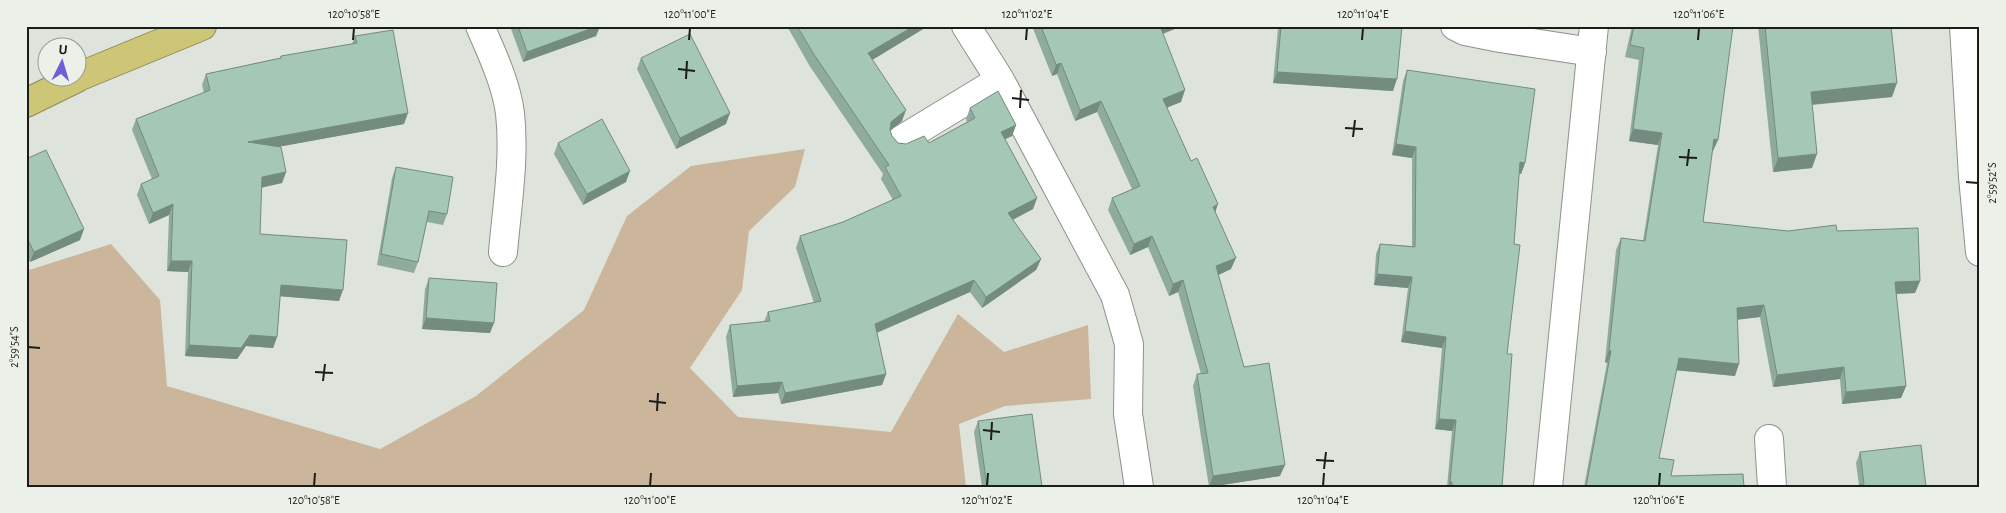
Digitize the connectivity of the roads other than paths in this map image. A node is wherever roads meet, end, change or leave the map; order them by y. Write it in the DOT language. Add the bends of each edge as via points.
graph roads {
  1 [pos="202,26"];
  2 [pos="480,26"];
  3 [pos="966,26"];
  4 [pos="1455,26"];
  5 [pos="1964,26"];
  6 [pos="1593,39"];
  7 [pos="88,73"];
  8 [pos="1000,80"];
  9 [pos="55,88"];
  10 [pos="26,103"];
  11 [pos="901,140"];
  12 [pos="1976,176"];
  13 [pos="504,252"];
  14 [pos="1980,252"];
  15 [pos="1769,439"];
  16 [pos="1139,487"];
  17 [pos="1548,487"];
  18 [pos="1772,487"];
  1 -- 7 [label="highway"];
  2 -- 13 [label="street" via="501,78 510,113 511,162"];
  3 -- 8 [label="street"];
  4 -- 6 [label="street" via="1491,36"];
  5 -- 12 [label="street"];
  6 -- 17 [label="street"];
  8 -- 11 [label="street"];
  8 -- 16 [label="street" via="1115,295 1129,344 1128,414"];
  9 -- 10 [label="highway"];
  12 -- 14 [label="street"];
  15 -- 18 [label="street"];
}
